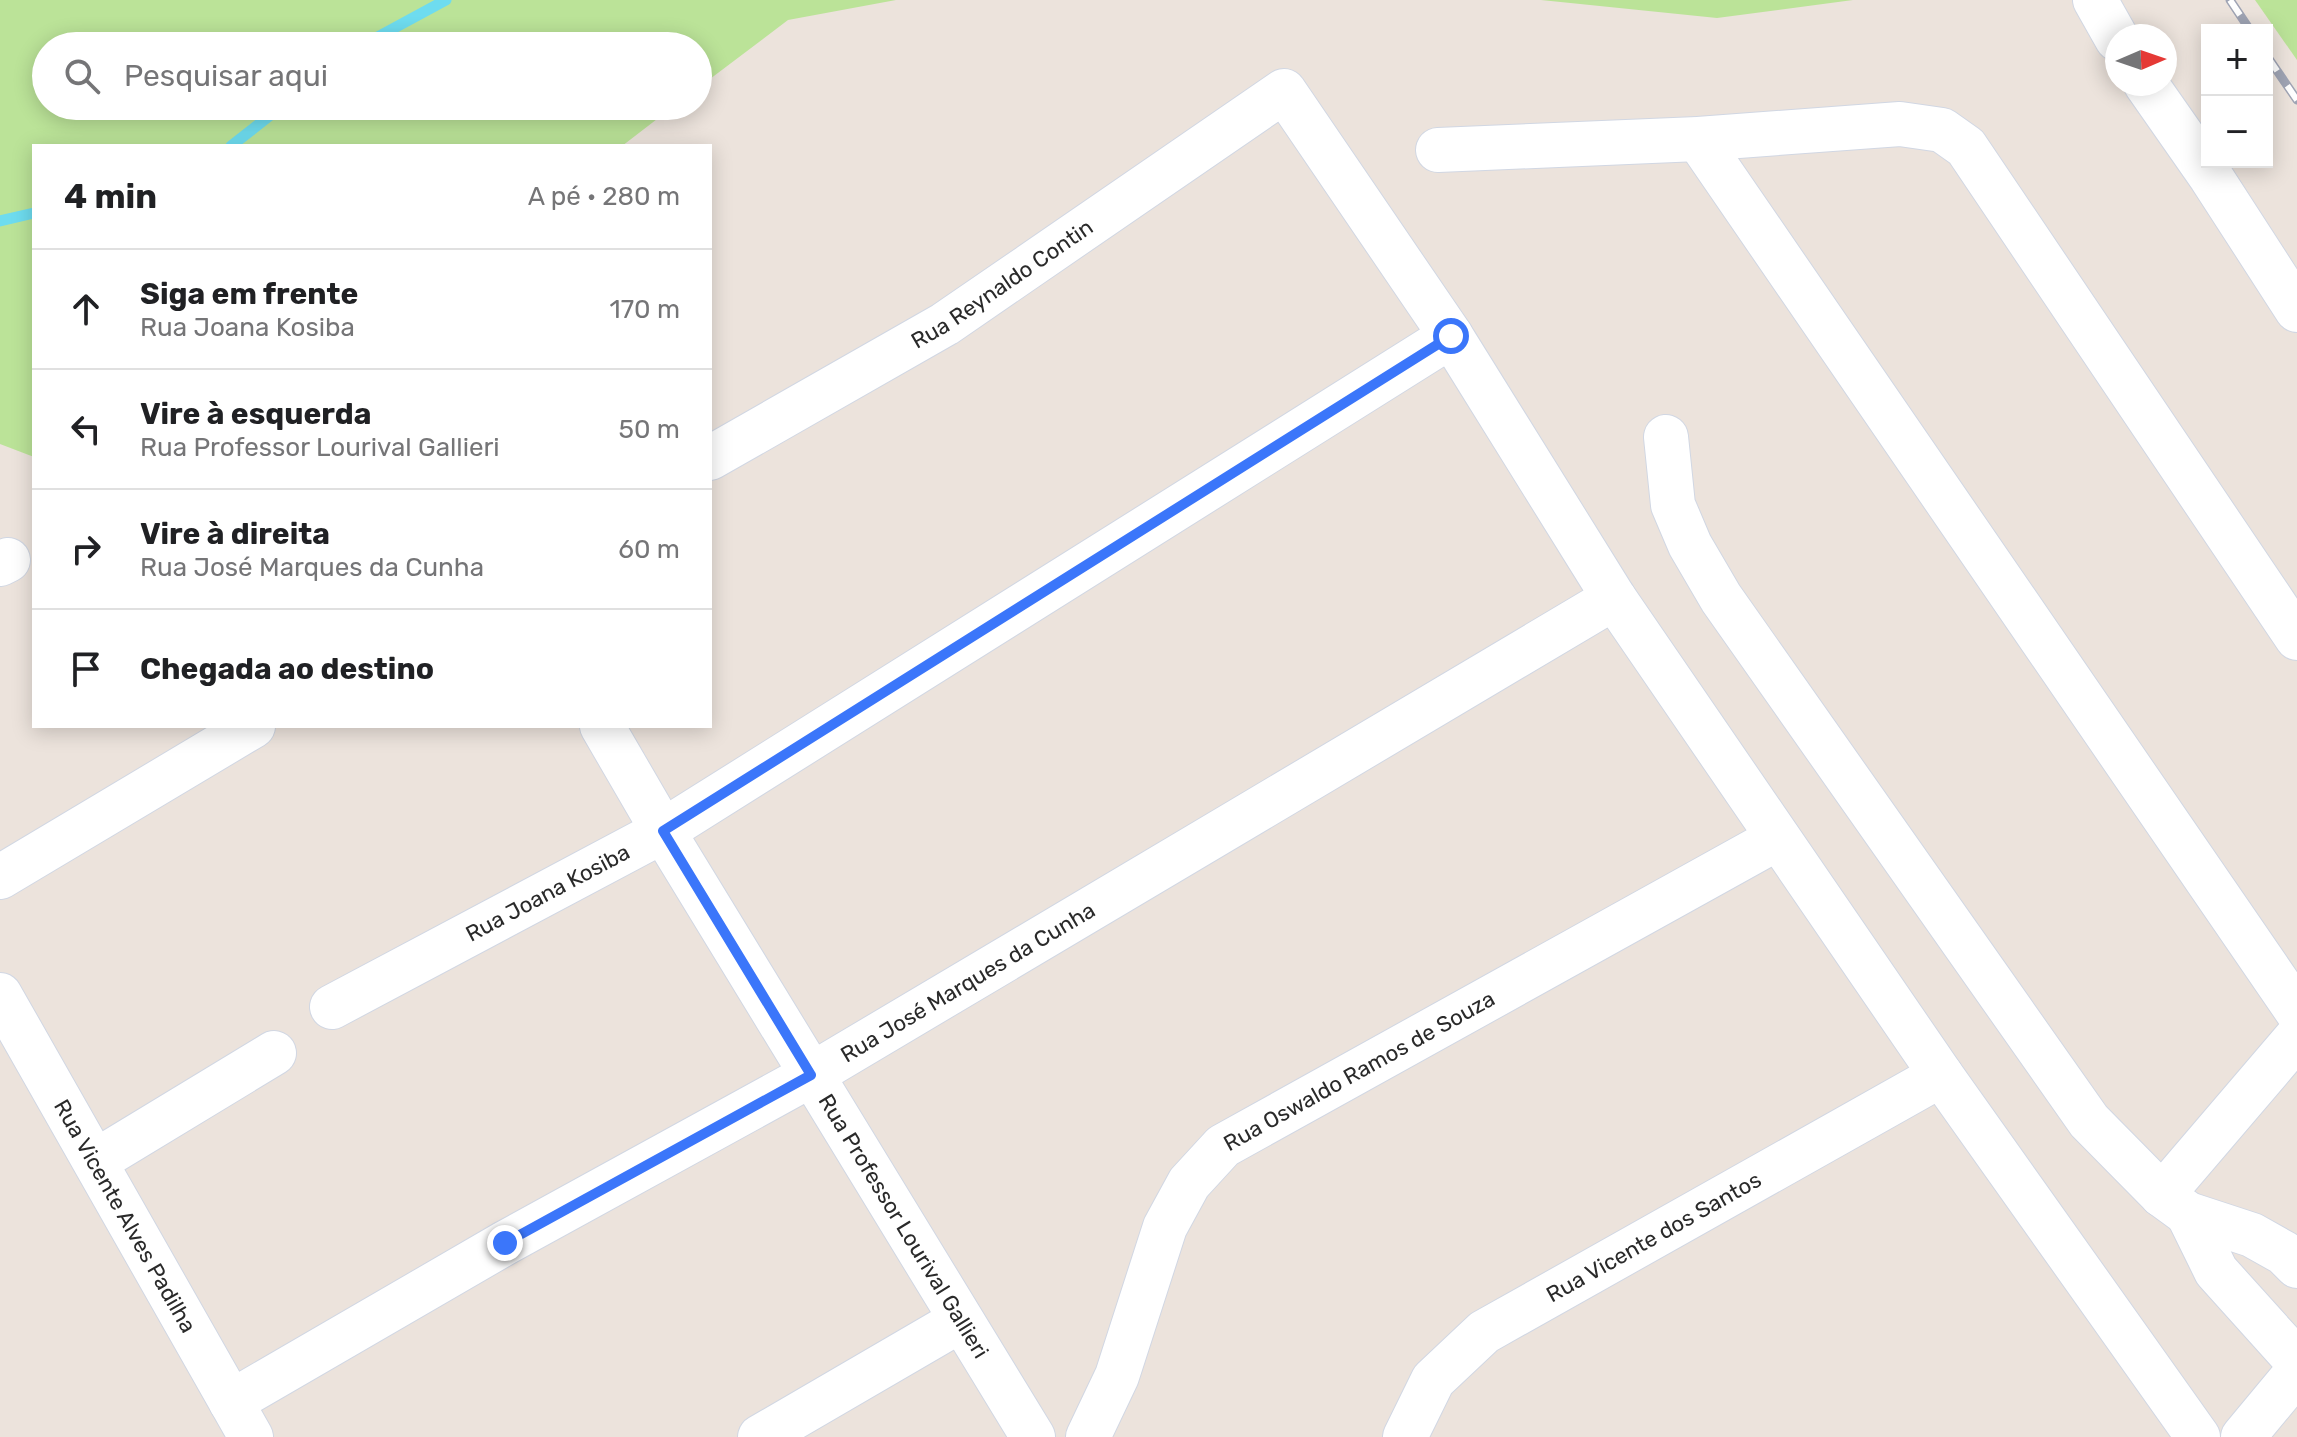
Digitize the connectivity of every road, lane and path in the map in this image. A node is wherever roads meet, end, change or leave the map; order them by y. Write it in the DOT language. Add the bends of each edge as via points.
graph roads {
  1 [pos="2095,0"];
  2 [pos="2109,24"];
  3 [pos="2154,96"];
  4 [pos="1698,139"];
  5 [pos="1438,150"];
  6 [pos="2297,310"];
  7 [pos="1451,336"];
  8 [pos="1666,437"];
  9 [pos="712,457"];
  10 [pos="1614,598"];
  11 [pos="2297,638"];
  12 [pos="250,728"];
  13 [pos="603,728"];
  14 [pos="663,831"];
  15 [pos="1778,838"];
  16 [pos="0,877"];
  17 [pos="0,995"];
  18 [pos="332,1007"];
  19 [pos="2297,1011"];
  20 [pos="2297,1037"];
  21 [pos="274,1053"];
  22 [pos="811,1075"];
  23 [pos="1941,1075"];
  24 [pos="96,1161"];
  25 [pos="2175,1205"];
  26 [pos="2252,1235"];
  27 [pos="2297,1266"];
  28 [pos="2216,1271"];
  29 [pos="961,1320"];
  30 [pos="2297,1361"];
  31 [pos="2297,1372"];
  32 [pos="241,1419"];
  33 [pos="760,1437"];
  34 [pos="1033,1437"];
  35 [pos="1088,1437"];
  36 [pos="1405,1437"];
  37 [pos="2198,1437"];
  38 [pos="2243,1437"];
  1 -- 2 [label="street"];
  3 -- 6 [label="street"];
  4 -- 5 [label="street"];
  4 -- 11 [label="street" via="1900,124 1942,130 1966,147"];
  4 -- 19 [label="street"];
  7 -- 9 [label="street, Rua Reynaldo Contin" via="1284,91 945,324"];
  7 -- 10 [label="street"];
  7 -- 14 [label="street, Rua Joana Kosiba"];
  8 -- 25 [label="street" via="1673,505 1721,598 2089,1121"];
  10 -- 15 [label="street"];
  10 -- 22 [label="street, Rua José Marques da Cunha"];
  12 -- 16 [label="street"];
  13 -- 14 [label="street, Rua Professor Lourival Gallieri"];
  14 -- 18 [label="street, Rua Joana Kosiba"];
  14 -- 22 [label="street, Rua Professor Lourival Gallieri"];
  15 -- 23 [label="street"];
  15 -- 35 [label="street, Rua Oswaldo Ramos de Souza" via="1223,1146 1189,1183 1165,1227 1117,1376"];
  17 -- 24 [label="street, Rua Vicente Alves Padilha"];
  20 -- 25 [label="street"];
  21 -- 24 [label="street"];
  22 -- 29 [label="street, Rua Professor Lourival Gallieri"];
  22 -- 32 [label="street, Rua José Marques da Cunha" via="505,1243"];
  23 -- 36 [label="street, Rua Vicente dos Santos" via="1484,1332 1433,1380"];
  23 -- 37 [label="street"];
  24 -- 32 [label="street, Rua Vicente Alves Padilha"];
  25 -- 26 [label="street"];
  25 -- 28 [label="street"];
  26 -- 27 [label="street"];
  26 -- 28 [label="street" via="2237,1269"];
  28 -- 30 [label="street"];
  29 -- 33 [label="street"];
  29 -- 34 [label="street, Rua Professor Lourival Gallieri"];
  31 -- 38 [label="street"];
}
